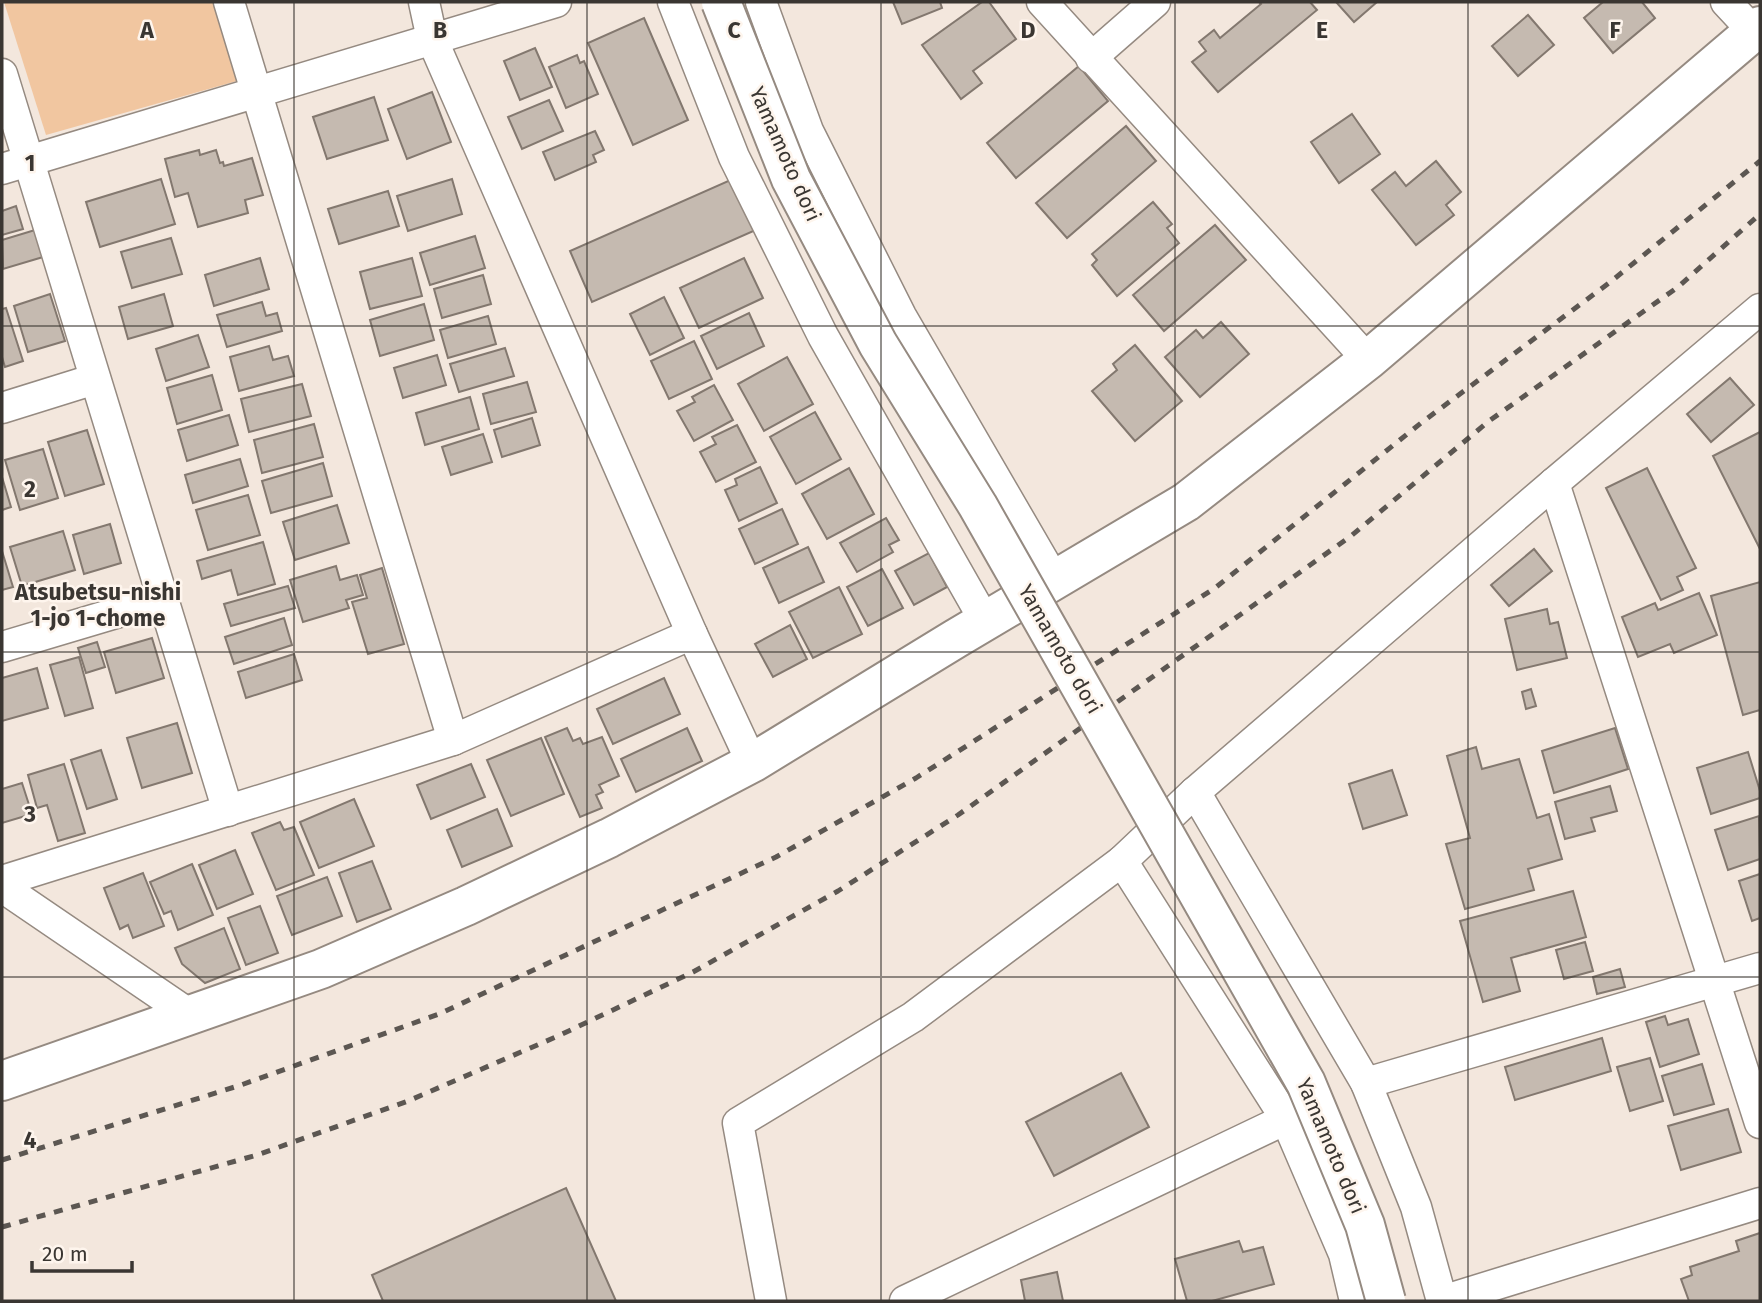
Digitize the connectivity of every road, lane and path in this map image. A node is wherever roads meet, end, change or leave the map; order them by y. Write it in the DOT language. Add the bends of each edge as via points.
graph roads {
  1 [pos="229,2"];
  2 [pos="424,2"];
  3 [pos="556,2"];
  4 [pos="673,2"];
  5 [pos="721,2"];
  6 [pos="761,2"];
  7 [pos="1042,2"];
  8 [pos="1155,2"];
  9 [pos="1726,2"];
  10 [pos="1757,29"];
  11 [pos="432,39"];
  12 [pos="1091,58"];
  13 [pos="2,74"];
  14 [pos="257,92"];
  15 [pos="15,165"];
  16 [pos="1760,309"];
  17 [pos="1368,360"];
  18 [pos="95,379"];
  19 [pos="2,408"];
  20 [pos="1554,483"];
  21 [pos="1055,581"];
  22 [pos="163,599"];
  23 [pos="985,621"];
  24 [pos="692,634"];
  25 [pos="2,647"];
  26 [pos="453,740"];
  27 [pos="752,764"];
  28 [pos="1195,792"];
  29 [pos="228,811"];
  30 [pos="1122,861"];
  31 [pos="2,881"];
  32 [pos="2,887"];
  33 [pos="1760,968"];
  34 [pos="1714,981"];
  35 [pos="190,1015"];
  36 [pos="2,1081"];
  37 [pos="1366,1083"];
  38 [pos="1286,1119"];
  39 [pos="1760,1123"];
  40 [pos="1760,1203"];
  41 [pos="771,1301"];
  42 [pos="905,1301"];
  43 [pos="1355,1301"];
  44 [pos="1385,1301"];
  45 [pos="1442,1301"];
  1 -- 14 [label="street"];
  2 -- 11 [label="street"];
  3 -- 11 [label="street"];
  4 -- 23 [label="street" via="733,157 823,336"];
  5 -- 44 [label="street, Yamamoto dori, bridge" via="791,179 878,344 978,506 1306,1083 1365,1224"];
  6 -- 21 [label="street" via="808,131 901,316"];
  7 -- 12 [label="street"];
  8 -- 12 [label="street"];
  9 -- 10 [label="street"];
  10 -- 17 [label="street"];
  11 -- 14 [label="street"];
  11 -- 24 [label="street"];
  12 -- 17 [label="street"];
  13 -- 15 [label="street"];
  14 -- 15 [label="street"];
  14 -- 26 [label="street"];
  15 -- 18 [label="street"];
  16 -- 20 [label="street"];
  17 -- 21 [label="street" via="1186,502"];
  18 -- 19 [label="street"];
  18 -- 22 [label="street"];
  20 -- 28 [label="street"];
  20 -- 34 [label="street"];
  21 -- 23 [label="street"];
  22 -- 25 [label="street"];
  22 -- 29 [label="street"];
  23 -- 27 [label="street"];
  24 -- 26 [label="street"];
  24 -- 27 [label="street"];
  26 -- 29 [label="street"];
  27 -- 35 [label="street" via="466,906 321,969"];
  28 -- 30 [label="street"];
  28 -- 37 [label="street"];
  29 -- 31 [label="street"];
  30 -- 38 [label="street"];
  30 -- 41 [label="street" via="913,1017 738,1123"];
  32 -- 35 [label="street"];
  33 -- 34 [label="street"];
  34 -- 37 [label="street"];
  34 -- 39 [label="street"];
  35 -- 36 [label="street"];
  37 -- 45 [label="street" via="1416,1206"];
  38 -- 42 [label="street"];
  38 -- 43 [label="street" via="1344,1254"];
  40 -- 45 [label="street"];
}
